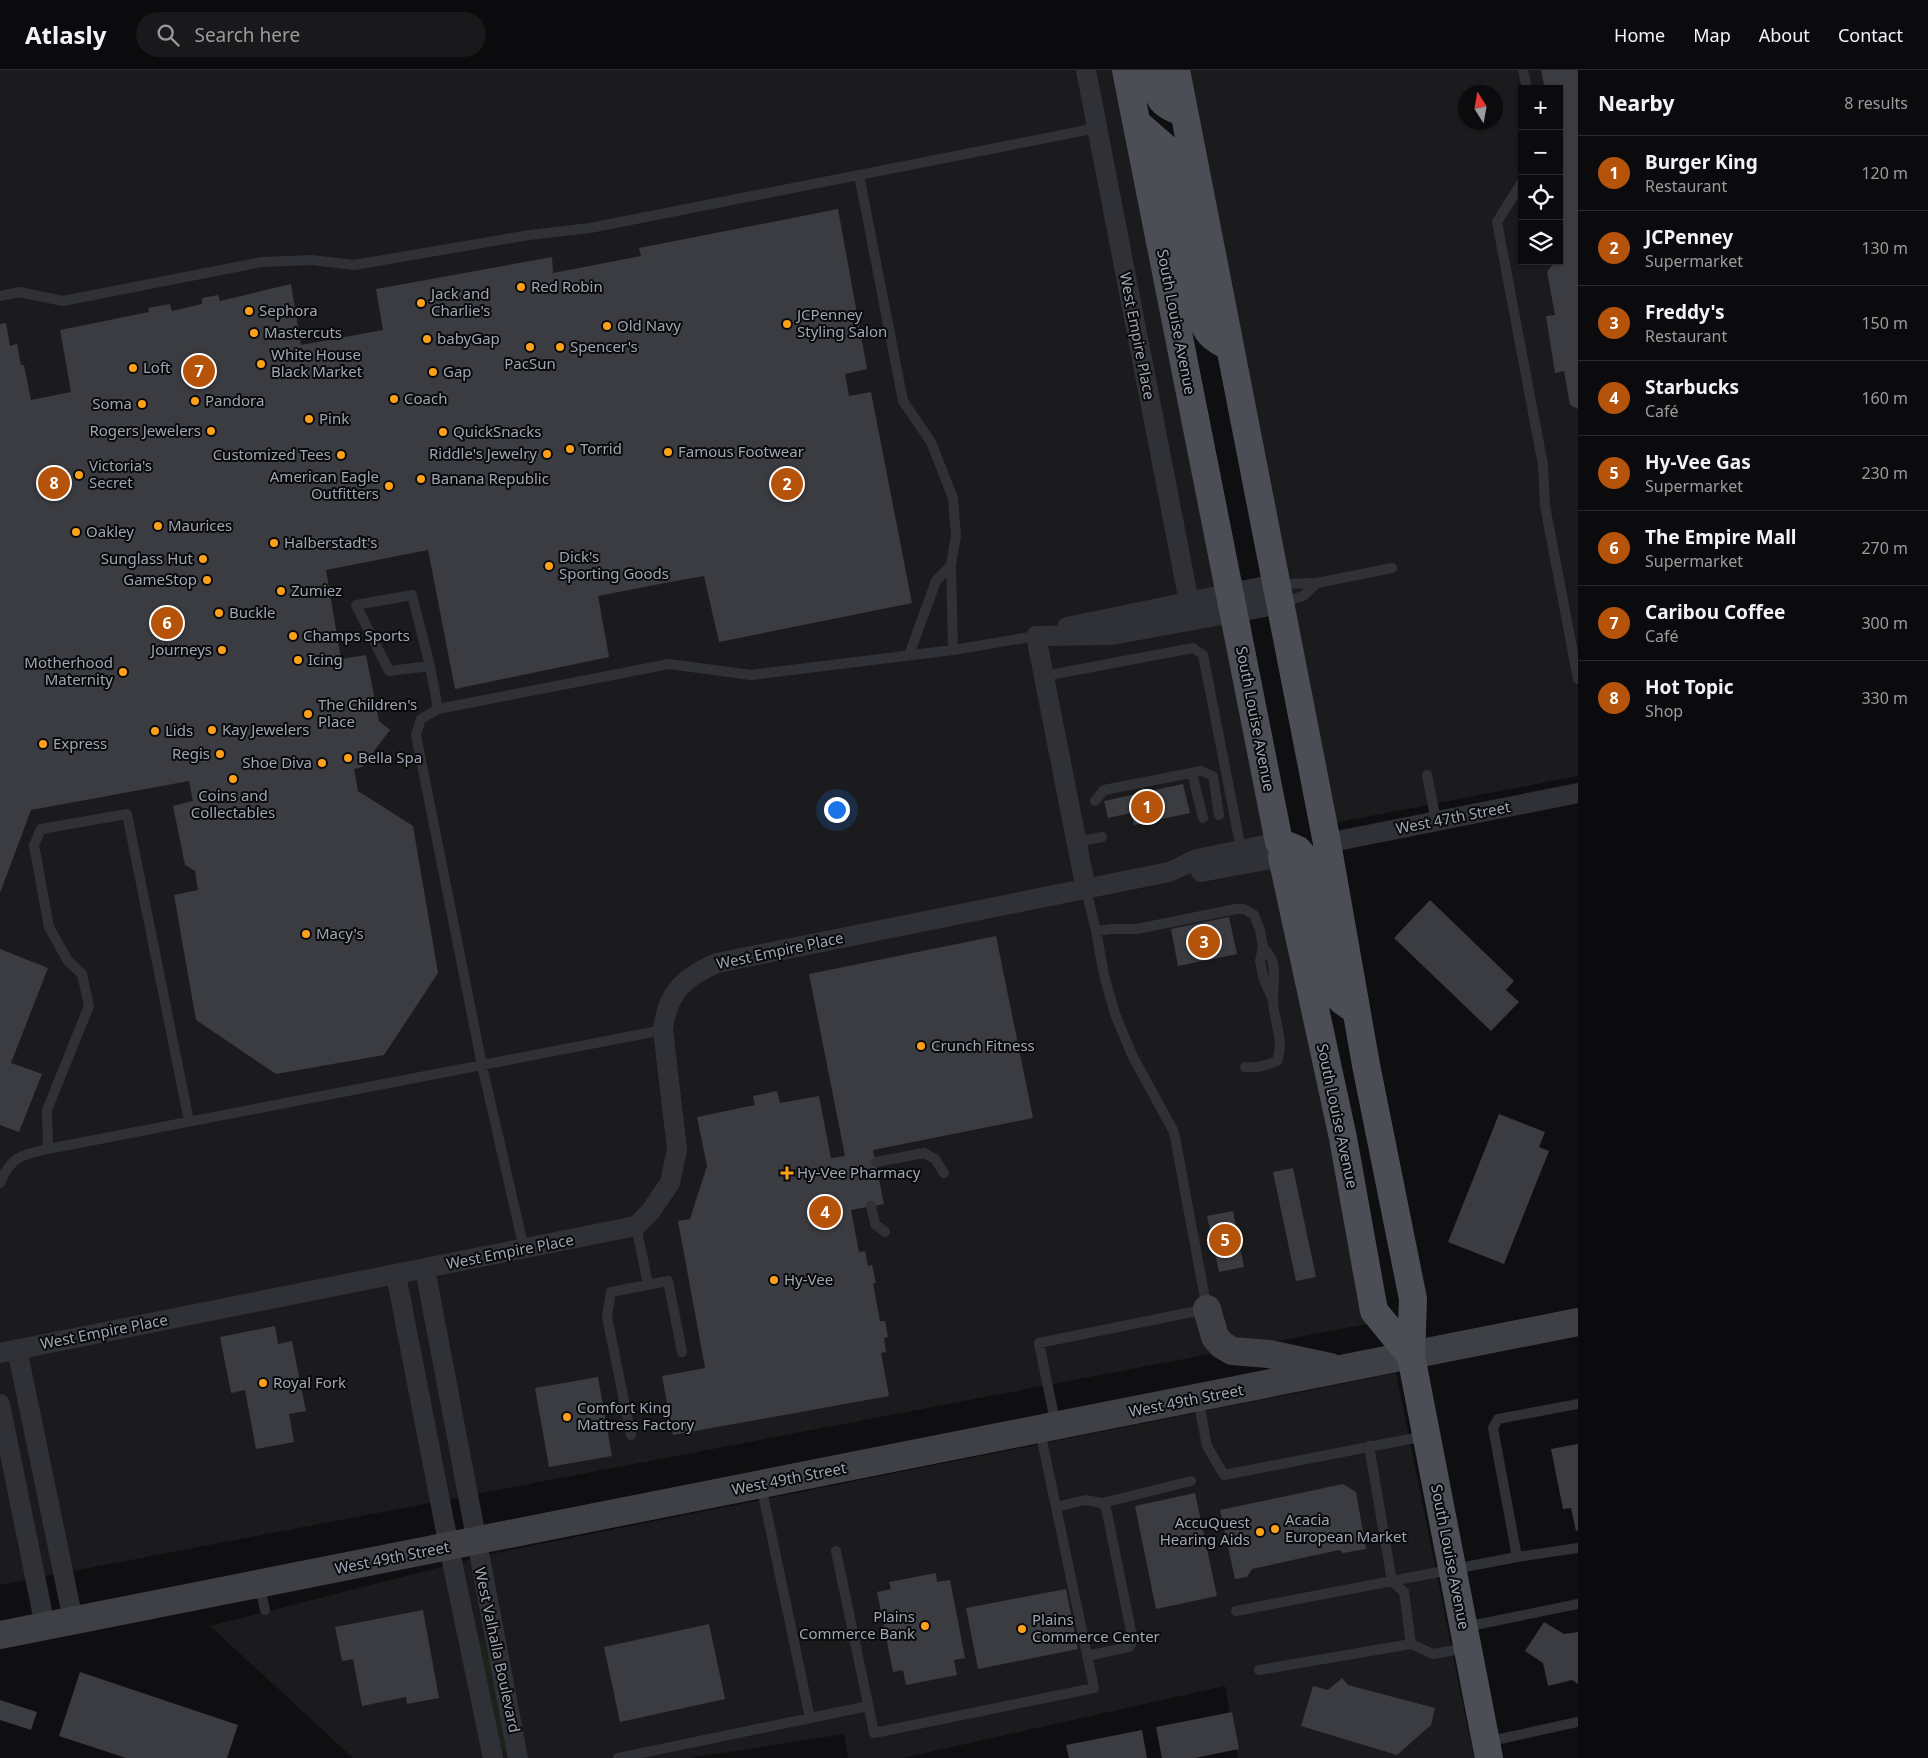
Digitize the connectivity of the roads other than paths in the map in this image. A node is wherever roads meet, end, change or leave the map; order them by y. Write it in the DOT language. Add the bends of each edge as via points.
graph roads {
  1 [pos="1086,70"];
  2 [pos="1126,70"];
  3 [pos="1152,70"];
  4 [pos="1176,70"];
  5 [pos="1523,70"];
  6 [pos="1526,85"];
  7 [pos="1184,112"];
  8 [pos="1136,123"];
  9 [pos="1097,128"];
  10 [pos="859,175"];
  11 [pos="1518,188"];
  12 [pos="0,296"];
  13 [pos="1230,346"];
  14 [pos="951,566"];
  15 [pos="1392,568"];
  16 [pos="1317,584"];
  17 [pos="1278,594"];
  18 [pos="1189,602"];
  19 [pos="1232,603"];
  20 [pos="1036,636"];
  21 [pos="953,650"];
  22 [pos="909,656"];
  23 [pos="430,666"];
  24 [pos="1044,676"];
  25 [pos="1578,679"];
  26 [pos="438,709"];
  27 [pos="1192,773"];
  28 [pos="1427,775"];
  29 [pos="1578,793"];
  30 [pos="1095,801"];
  31 [pos="1219,815"];
  32 [pos="1202,818"];
  33 [pos="1436,821"];
  34 [pos="1102,838"];
  35 [pos="1076,842"];
  36 [pos="1327,843"];
  37 [pos="1242,849"];
  38 [pos="1281,850"];
  39 [pos="1169,872"];
  40 [pos="1086,890"];
  41 [pos="1096,932"];
  42 [pos="1356,1010"];
  43 [pos="663,1030"];
  44 [pos="482,1064"];
  45 [pos="1245,1067"];
  46 [pos="190,1121"];
  47 [pos="48,1149"];
  48 [pos="876,1162"];
  49 [pos="944,1173"];
  50 [pos="0,1183"];
  51 [pos="871,1206"];
  52 [pos="636,1226"];
  53 [pos="885,1232"];
  54 [pos="524,1249"];
  55 [pos="424,1269"];
  56 [pos="396,1275"];
  57 [pos="648,1284"];
  58 [pos="1207,1309"];
  59 [pos="1578,1322"];
  60 [pos="9,1351"];
  61 [pos="682,1352"];
  62 [pos="1411,1356"];
  63 [pos="1341,1370"];
  64 [pos="1198,1398"];
  65 [pos="0,1404"];
  66 [pos="1578,1404"];
  67 [pos="1048,1428"];
  68 [pos="631,1435"];
  69 [pos="1427,1435"];
  70 [pos="1369,1446"];
  71 [pos="1191,1481"];
  72 [pos="761,1485"];
  73 [pos="1102,1503"];
  74 [pos="1056,1507"];
  75 [pos="475,1541"];
  76 [pos="449,1546"];
  77 [pos="1578,1548"];
  78 [pos="836,1551"];
  79 [pos="1517,1557"];
  80 [pos="1452,1568"];
  81 [pos="1392,1581"];
  82 [pos="259,1584"];
  83 [pos="1578,1604"];
  84 [pos="264,1610"];
  85 [pos="1236,1611"];
  86 [pos="73,1620"];
  87 [pos="45,1626"];
  88 [pos="0,1635"];
  89 [pos="1466,1638"];
  90 [pos="1411,1644"];
  91 [pos="1087,1656"];
  92 [pos="1259,1670"];
  93 [pos="868,1706"];
  94 [pos="810,1718"];
  95 [pos="1578,1722"];
  96 [pos="1488,1750"];
  97 [pos="493,1758"];
  98 [pos="518,1758"];
  99 [pos="618,1758"];
  1 -- 9 [label="street, West Empire Place"];
  2 -- 8 [label="main road, South Louise Avenue"];
  3 -- 7 [label="main road" via="1160,100 1170,108"];
  4 -- 7 [label="main road, South Louise Avenue"];
  5 -- 6 [label="lane"];
  7 -- 13 [label="main road, South Louise Avenue"];
  8 -- 13 [label="main road" via="1168,150 1200,314 1209,334"];
  8 -- 19 [label="main road, South Louise Avenue"];
  9 -- 10 [label="lane"];
  9 -- 18 [label="street, West Empire Place"];
  10 -- 12 [label="lane" via="590,228 529,234 354,265 312,260 262,262 63,301 19,292"];
  10 -- 14 [label="lane" via="902,401 931,442 953,498 956,536"];
  11 -- 25 [label="lane" via="1497,222"];
  13 -- 17 [label="main road, South Louise Avenue"];
  14 -- 21 [label="lane"];
  14 -- 22 [label="lane" via="936,581"];
  15 -- 16 [label="lane"];
  16 -- 17 [label="lane"];
  16 -- 17 [label="lane" via="1302,596"];
  17 -- 19 [label="street"];
  17 -- 36 [label="main road, South Louise Avenue"];
  18 -- 19 [label="street"];
  18 -- 20 [label="street"];
  19 -- 20 [label="street" via="1112,635"];
  19 -- 38 [label="main road, South Louise Avenue"];
  20 -- 21 [label="lane"];
  20 -- 24 [label="street"];
  21 -- 22 [label="lane"];
  22 -- 26 [label="lane" via="751,675 669,664"];
  23 -- 23 [label="lane" via="412,595 356,605 389,671"];
  23 -- 26 [label="lane"];
  24 -- 35 [label="street"];
  24 -- 37 [label="lane" via="1193,648 1203,655"];
  26 -- 44 [label="lane" via="421,720 416,735"];
  27 -- 30 [label="lane" via="1104,790"];
  27 -- 31 [label="lane" via="1201,771 1213,776"];
  27 -- 32 [label="lane"];
  28 -- 33 [label="lane"];
  29 -- 33 [label="street, West 47th Street"];
  33 -- 36 [label="street, West 47th Street"];
  34 -- 35 [label="lane"];
  35 -- 40 [label="street"];
  36 -- 42 [label="main road, South Louise Avenue"];
  37 -- 38 [label="street, West Empire Place"];
  37 -- 39 [label="street, West Empire Place" via="1197,859"];
  38 -- 39 [label="street, West Empire Place" via="1192,873"];
  38 -- 42 [label="main road" via="1298,850 1304,858 1312,879 1332,986 1341,1001"];
  38 -- 62 [label="main road, South Louise Avenue" via="1344,1138 1374,1311"];
  39 -- 40 [label="street, West Empire Place"];
  40 -- 41 [label="lane"];
  40 -- 43 [label="street, West Empire Place" via="717,963 690,977 678,988 669,1001"];
  41 -- 45 [label="lane" via="1137,929 1236,909 1244,909 1254,915 1263,947 1260,961 1273,1000 1280,1044 1277,1061 1258,1068"];
  41 -- 58 [label="lane" via="1114,1014 1133,1057 1174,1132"];
  42 -- 62 [label="main road, South Louise Avenue" via="1413,1300"];
  43 -- 44 [label="lane"];
  43 -- 52 [label="street, West Empire Place" via="677,1149 670,1183"];
  44 -- 46 [label="lane"];
  44 -- 54 [label="lane"];
  46 -- 47 [label="lane"];
  46 -- 47 [label="lane" via="127,814 41,829 34,845 49,927 68,961 82,974 89,1006 46,1110"];
  47 -- 50 [label="lane" via="20,1156 4,1171"];
  48 -- 49 [label="lane" via="924,1153 935,1159"];
  51 -- 53 [label="lane" via="875,1224"];
  52 -- 54 [label="street, West Empire Place"];
  52 -- 57 [label="lane"];
  54 -- 55 [label="street, West Empire Place"];
  55 -- 56 [label="street, West Empire Place"];
  55 -- 75 [label="street"];
  56 -- 60 [label="street, West Empire Place"];
  56 -- 76 [label="street"];
  57 -- 61 [label="lane" via="668,1281"];
  57 -- 68 [label="lane" via="611,1292 607,1317"];
  58 -- 63 [label="main road" via="1215,1337 1222,1346"];
  58 -- 67 [label="lane" via="1039,1343"];
  59 -- 62 [label="main road, West 49th Street"];
  60 -- 86 [label="street, West Empire Place"];
  62 -- 63 [label="main road, West 49th Street"];
  62 -- 69 [label="main road, South Louise Avenue"];
  63 -- 64 [label="main road, West 49th Street"];
  64 -- 67 [label="main road, West 49th Street"];
  64 -- 70 [label="lane" via="1207,1446 1224,1475"];
  65 -- 87 [label="street"];
  66 -- 79 [label="lane" via="1498,1419 1493,1428"];
  67 -- 72 [label="main road, West 49th Street"];
  67 -- 74 [label="lane"];
  69 -- 70 [label="lane"];
  69 -- 80 [label="main road, South Louise Avenue"];
  70 -- 81 [label="lane"];
  71 -- 73 [label="lane"];
  72 -- 75 [label="main road, West 49th Street"];
  72 -- 94 [label="lane"];
  73 -- 74 [label="lane" via="1085,1500"];
  73 -- 91 [label="lane" via="1106,1508 1133,1641 1129,1646"];
  74 -- 91 [label="lane"];
  75 -- 76 [label="main road, West 49th Street"];
  75 -- 98 [label="street, West Valhalla Boulevard"];
  76 -- 82 [label="main road, West 49th Street"];
  76 -- 97 [label="street, West Valhalla Boulevard"];
  77 -- 79 [label="lane"];
  78 -- 93 [label="lane"];
  79 -- 80 [label="lane"];
  80 -- 81 [label="lane"];
  80 -- 89 [label="main road, South Louise Avenue"];
  81 -- 85 [label="lane"];
  81 -- 90 [label="lane" via="1404,1592"];
  82 -- 84 [label="lane"];
  82 -- 86 [label="main road, West 49th Street"];
  83 -- 89 [label="lane"];
  86 -- 87 [label="main road, West 49th Street"];
  87 -- 88 [label="main road, West 49th Street"];
  89 -- 90 [label="lane" via="1433,1654"];
  89 -- 96 [label="main road, South Louise Avenue"];
  90 -- 92 [label="lane"];
  91 -- 93 [label="lane" via="1094,1688 874,1732"];
  93 -- 94 [label="lane"];
  94 -- 99 [label="lane"];
  95 -- 96 [label="lane"];
}
